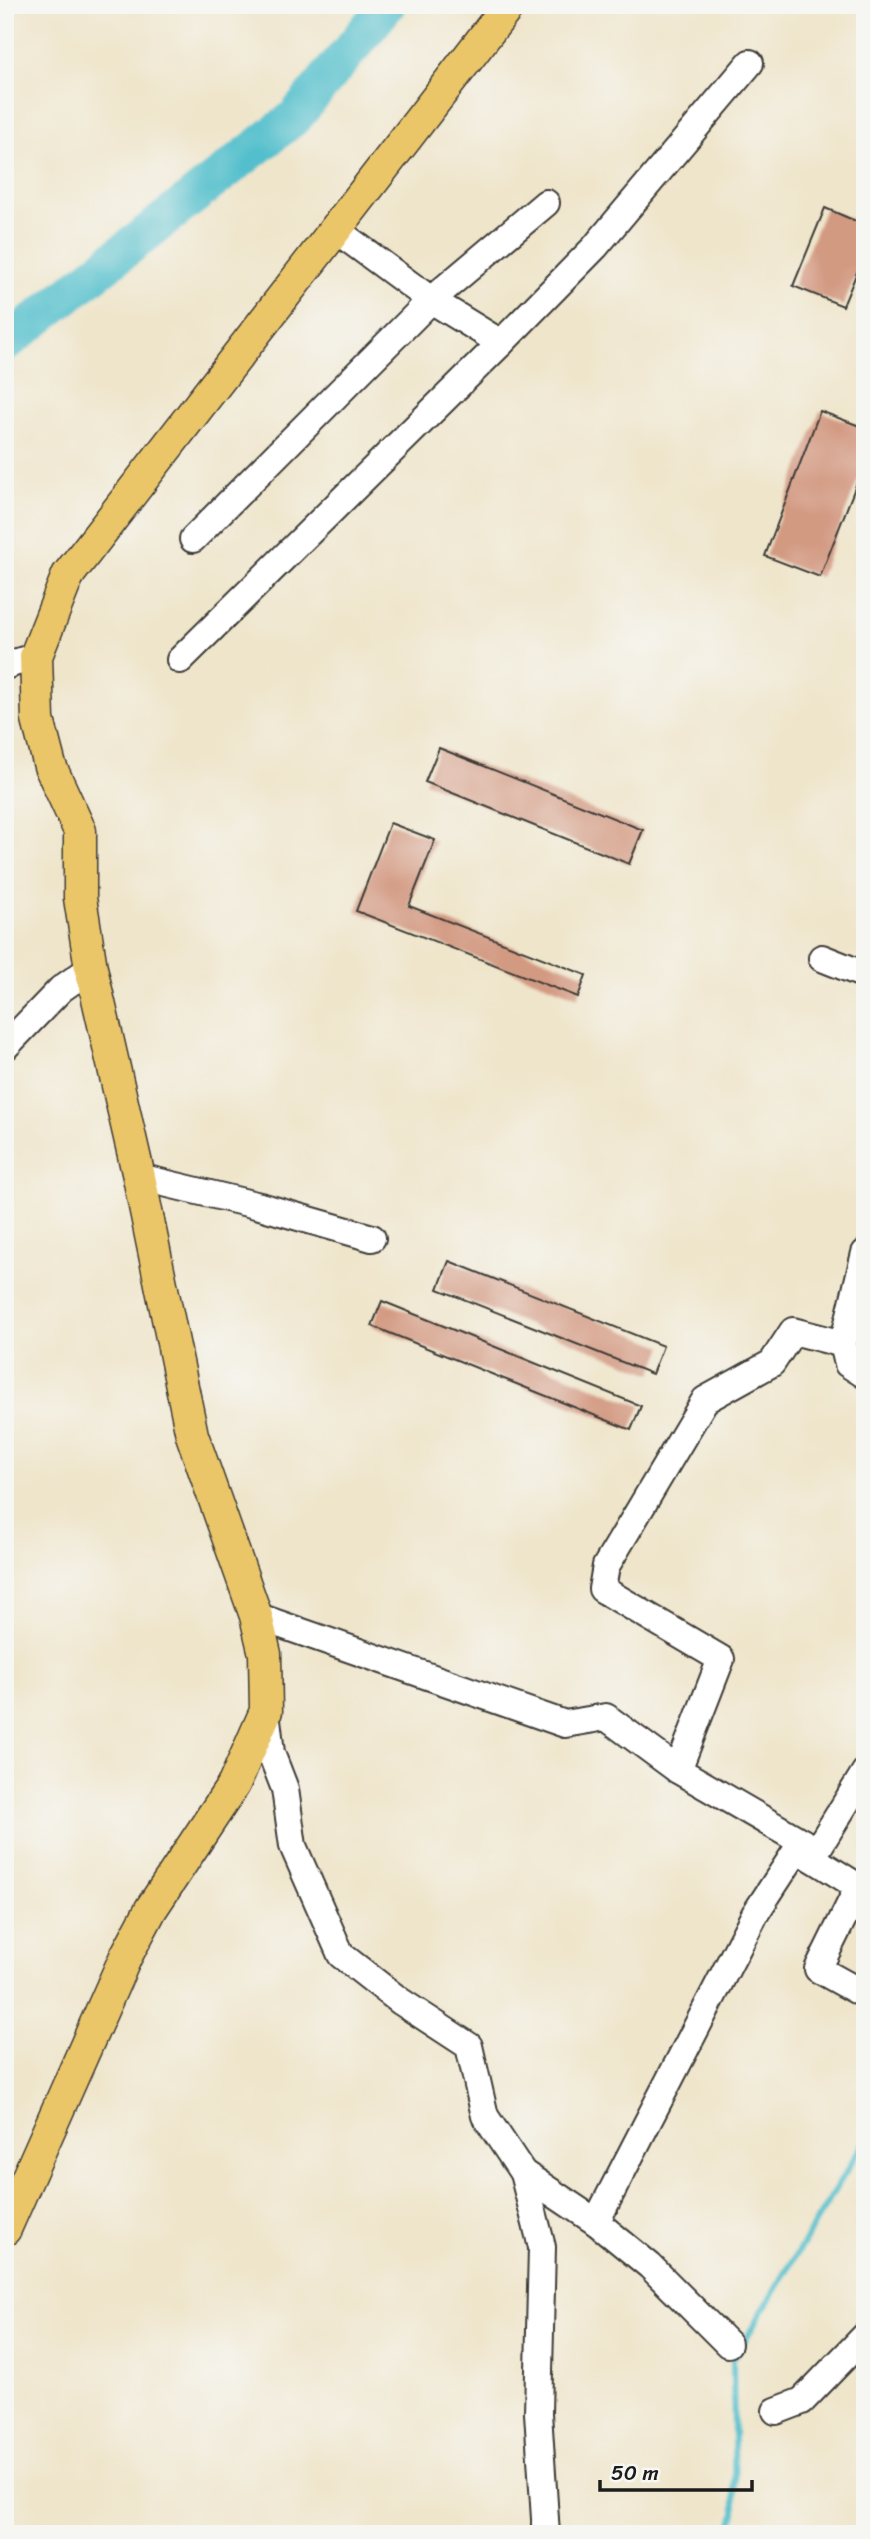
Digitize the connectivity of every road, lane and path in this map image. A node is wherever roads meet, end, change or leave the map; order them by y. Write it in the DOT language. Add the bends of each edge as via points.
graph roads {
  1 [pos="509,5"];
  2 [pos="750,63"];
  3 [pos="546,203"];
  4 [pos="336,230"];
  5 [pos="431,300"];
  6 [pos="501,343"];
  7 [pos="193,539"];
  8 [pos="36,656"];
  9 [pos="180,660"];
  10 [pos="5,666"];
  11 [pos="822,958"];
  12 [pos="91,968"];
  13 [pos="865,975"];
  14 [pos="5,1047"];
  15 [pos="139,1177"];
  16 [pos="372,1238"];
  17 [pos="865,1253"];
  18 [pos="843,1344"];
  19 [pos="865,1375"];
  20 [pos="256,1616"];
  21 [pos="266,1711"];
  22 [pos="678,1770"];
  23 [pos="865,1772"];
  24 [pos="807,1850"];
  25 [pos="861,1889"];
  26 [pos="865,1995"];
  27 [pos="523,2174"];
  28 [pos="596,2222"];
  29 [pos="5,2229"];
  30 [pos="865,2336"];
  31 [pos="728,2344"];
  32 [pos="776,2411"];
  33 [pos="546,2534"];
  1 -- 4 [label="main road"];
  2 -- 6 [label="street" via="595,247"];
  3 -- 5 [label="street"];
  4 -- 5 [label="street"];
  4 -- 8 [label="main road" via="68,575"];
  5 -- 6 [label="street"];
  5 -- 7 [label="street"];
  6 -- 9 [label="street"];
  8 -- 10 [label="street"];
  8 -- 12 [label="main road" via="38,720 47,755 80,831 80,898"];
  11 -- 13 [label="street"];
  12 -- 14 [label="street" via="61,989"];
  12 -- 15 [label="main road"];
  15 -- 16 [label="street"];
  15 -- 20 [label="main road" via="192,1435"];
  17 -- 18 [label="street"];
  18 -- 19 [label="street" via="848,1364"];
  18 -- 22 [label="street" via="793,1331 772,1363 705,1400 606,1566 602,1589 721,1658"];
  20 -- 21 [label="main road" via="265,1654"];
  20 -- 22 [label="street" via="565,1724 606,1717"];
  21 -- 27 [label="street" via="293,1846 341,1955 469,2046 485,2116"];
  21 -- 29 [label="main road" via="234,1784 151,1909 126,1956"];
  22 -- 24 [label="street"];
  23 -- 24 [label="street"];
  24 -- 25 [label="street"];
  24 -- 28 [label="street" via="755,1914"];
  25 -- 26 [label="street" via="818,1969"];
  27 -- 28 [label="street"];
  27 -- 33 [label="street" via="542,2247 538,2413"];
  28 -- 31 [label="street" via="650,2266"];
  30 -- 32 [label="street" via="802,2401"];
}
